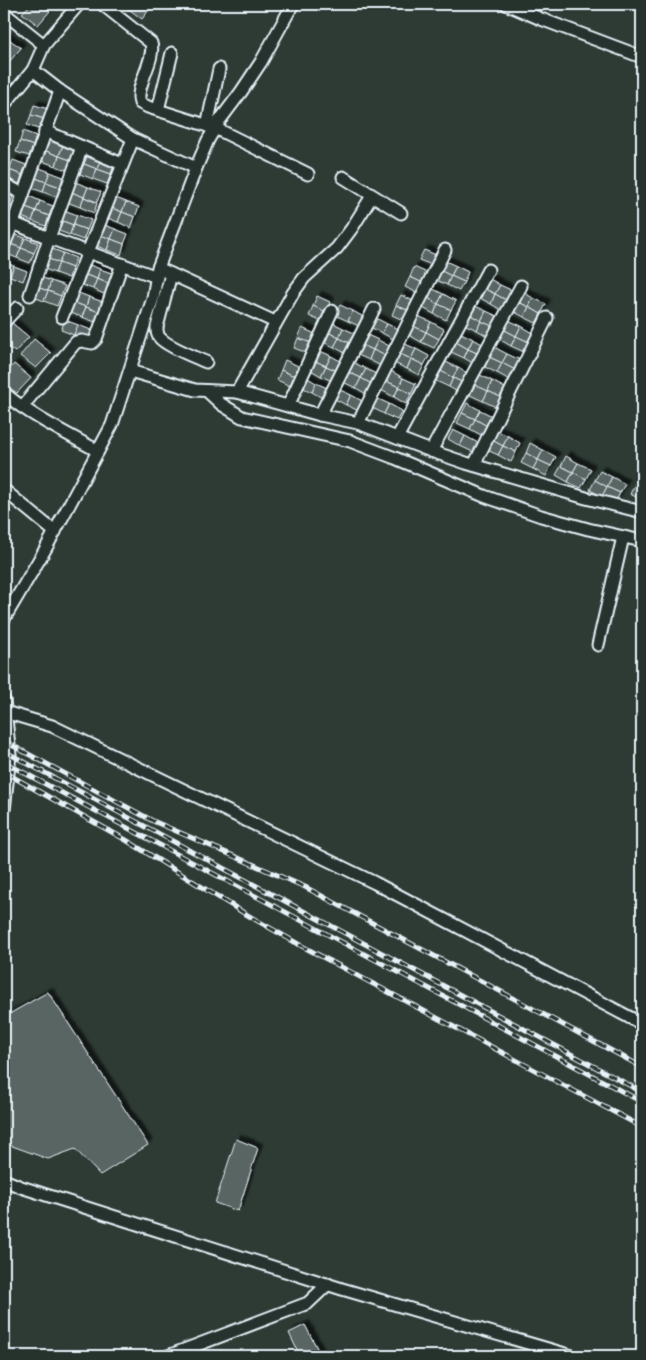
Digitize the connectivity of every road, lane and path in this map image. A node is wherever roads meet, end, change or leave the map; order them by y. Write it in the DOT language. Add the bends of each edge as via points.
graph roads {
  1 [pos="79,4"];
  2 [pos="102,4"];
  3 [pos="293,4"];
  4 [pos="506,4"];
  5 [pos="4,13"];
  6 [pos="44,45"];
  7 [pos="172,53"];
  8 [pos="642,57"];
  9 [pos="219,69"];
  10 [pos="33,70"];
  11 [pos="60,91"];
  12 [pos="4,106"];
  13 [pos="158,110"];
  14 [pos="211,127"];
  15 [pos="45,132"];
  16 [pos="133,139"];
  17 [pos="82,147"];
  18 [pos="122,164"];
  19 [pos="196,168"];
  20 [pos="308,174"];
  21 [pos="343,177"];
  22 [pos="4,184"];
  23 [pos="23,194"];
  24 [pos="372,196"];
  25 [pos="401,213"];
  26 [pos="13,223"];
  27 [pos="49,238"];
  28 [pos="4,244"];
  29 [pos="445,250"];
  30 [pos="88,252"];
  31 [pos="122,264"];
  32 [pos="488,270"];
  33 [pos="158,272"];
  34 [pos="170,274"];
  35 [pos="521,286"];
  36 [pos="30,294"];
  37 [pos="16,308"];
  38 [pos="374,309"];
  39 [pos="332,311"];
  40 [pos="62,317"];
  41 [pos="547,318"];
  42 [pos="4,322"];
  43 [pos="275,322"];
  44 [pos="206,362"];
  45 [pos="130,371"];
  46 [pos="207,391"];
  47 [pos="237,392"];
  48 [pos="4,393"];
  49 [pos="288,406"];
  50 [pos="22,407"];
  51 [pos="320,415"];
  52 [pos="358,423"];
  53 [pos="397,438"];
  54 [pos="98,451"];
  55 [pos="431,451"];
  56 [pos="474,465"];
  57 [pos="4,490"];
  58 [pos="642,512"];
  59 [pos="55,532"];
  60 [pos="623,537"];
  61 [pos="642,541"];
  62 [pos="4,619"];
  63 [pos="598,645"];
  64 [pos="4,706"];
  65 [pos="4,811"];
  66 [pos="642,1024"];
  67 [pos="4,1180"];
  68 [pos="328,1284"];
  69 [pos="168,1356"];
  70 [pos="572,1356"];
  1 -- 6 [label="street"];
  2 -- 13 [label="street" via="151,43 138,96 143,105"];
  3 -- 14 [label="street" via="261,62"];
  4 -- 8 [label="street"];
  5 -- 6 [label="street"];
  6 -- 10 [label="street"];
  7 -- 13 [label="street"];
  9 -- 14 [label="street"];
  10 -- 11 [label="street"];
  10 -- 12 [label="street"];
  11 -- 15 [label="street"];
  11 -- 16 [label="street"];
  13 -- 14 [label="street"];
  14 -- 19 [label="street"];
  14 -- 20 [label="street"];
  15 -- 17 [label="street"];
  15 -- 23 [label="street"];
  16 -- 18 [label="street"];
  16 -- 19 [label="street"];
  17 -- 18 [label="street"];
  17 -- 27 [label="street"];
  18 -- 30 [label="street"];
  19 -- 33 [label="street"];
  21 -- 24 [label="street"];
  22 -- 23 [label="street"];
  23 -- 26 [label="street"];
  24 -- 25 [label="street"];
  24 -- 43 [label="street" via="337,248 304,278"];
  26 -- 27 [label="street"];
  26 -- 28 [label="street"];
  27 -- 30 [label="street"];
  27 -- 36 [label="street"];
  29 -- 52 [label="street"];
  30 -- 31 [label="street"];
  30 -- 40 [label="street"];
  31 -- 33 [label="street"];
  31 -- 50 [label="street" via="96,339 92,343 76,342"];
  32 -- 53 [label="street"];
  33 -- 34 [label="street"];
  33 -- 45 [label="street"];
  34 -- 43 [label="street"];
  34 -- 44 [label="street" via="157,327 158,337"];
  35 -- 55 [label="street"];
  37 -- 42 [label="street"];
  38 -- 51 [label="street"];
  39 -- 49 [label="street"];
  41 -- 56 [label="street"];
  43 -- 47 [label="street"];
  45 -- 46 [label="street"];
  45 -- 54 [label="street" via="112,425"];
  46 -- 47 [label="street"];
  46 -- 60 [label="street" via="242,417 350,441 484,496 541,516"];
  47 -- 49 [label="street"];
  48 -- 50 [label="street"];
  49 -- 51 [label="street"];
  50 -- 54 [label="street"];
  51 -- 52 [label="street"];
  52 -- 53 [label="street"];
  53 -- 55 [label="street"];
  54 -- 59 [label="street"];
  55 -- 56 [label="street"];
  56 -- 58 [label="street"];
  57 -- 59 [label="street"];
  59 -- 62 [label="street"];
  60 -- 61 [label="street"];
  60 -- 63 [label="street"];
  64 -- 65 [label="street" via="10,755"];
  64 -- 66 [label="street" via="52,726 375,882"];
  67 -- 68 [label="street"];
  68 -- 69 [label="street" via="308,1303"];
  68 -- 70 [label="street"];
}
